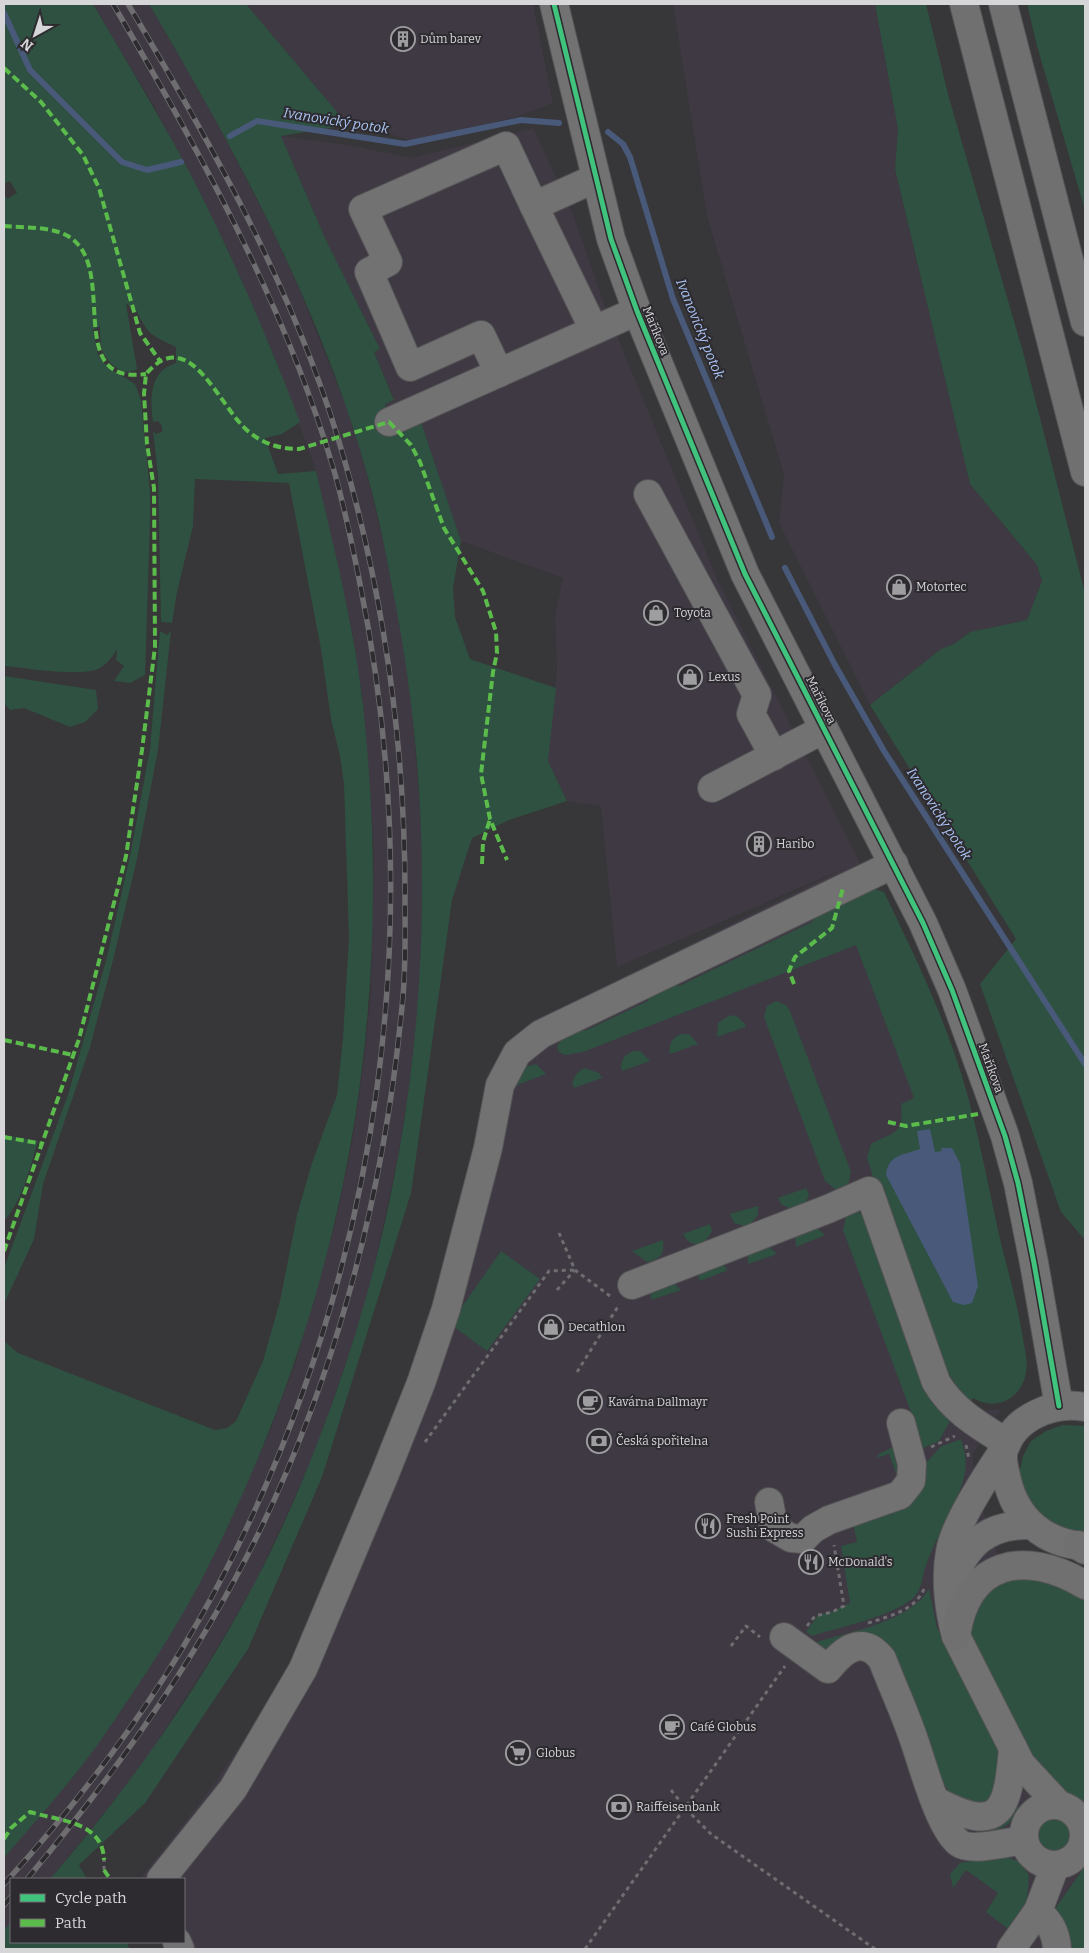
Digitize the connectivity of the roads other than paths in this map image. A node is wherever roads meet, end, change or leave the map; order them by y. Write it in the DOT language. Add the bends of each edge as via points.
graph roads {
  1 [pos="554,4"];
  2 [pos="964,4"];
  3 [pos="1003,4"];
  4 [pos="596,178"];
  5 [pos="534,206"];
  6 [pos="637,311"];
  7 [pos="1085,322"];
  8 [pos="594,330"];
  9 [pos="498,373"];
  10 [pos="388,422"];
  11 [pos="1085,472"];
  12 [pos="648,494"];
  13 [pos="824,729"];
  14 [pos="774,756"];
  15 [pos="712,788"];
  16 [pos="894,864"];
  17 [pos="632,1285"];
  18 [pos="1072,1407"];
  19 [pos="901,1423"];
  20 [pos="1005,1447"];
  21 [pos="769,1502"];
  22 [pos="1030,1525"];
  23 [pos="1082,1547"];
  24 [pos="1085,1585"];
  25 [pos="938,1586"];
  26 [pos="956,1636"];
  27 [pos="781,1646"];
  28 [pos="1013,1748"];
  29 [pos="1027,1772"];
  30 [pos="936,1802"];
  31 [pos="1059,1805"];
  32 [pos="1028,1827"];
  33 [pos="1054,1866"];
  34 [pos="162,1878"];
  35 [pos="1038,1911"];
  36 [pos="1011,1949"];
  37 [pos="1056,1949"];
  1 -- 4 [label="street, Maříkova"];
  2 -- 11 [label="highway"];
  3 -- 7 [label="highway"];
  4 -- 5 [label="street"];
  4 -- 6 [label="street, Maříkova" via="611,238"];
  5 -- 8 [label="street"];
  5 -- 9 [label="street" via="506,146 363,209 388,262 368,272 410,367 481,335"];
  6 -- 8 [label="street"];
  6 -- 13 [label="street, Maříkova" via="745,574"];
  8 -- 9 [label="street"];
  9 -- 10 [label="street"];
  12 -- 14 [label="street" via="757,695 751,714"];
  13 -- 14 [label="street"];
  13 -- 16 [label="street, Maříkova"];
  14 -- 15 [label="street"];
  16 -- 18 [label="street, Maříkova" via="924,923 952,990 1005,1136"];
  16 -- 34 [label="street" via="541,1034 517,1053 500,1085 488,1148 446,1309 421,1383 303,1669 233,1790"];
  17 -- 20 [label="street" via="869,1191 930,1368 946,1398"];
  18 -- 20 [label="street" via="1047,1409 1028,1419"];
  19 -- 21 [label="street" via="910,1457 911,1481 900,1495 829,1520 803,1539 791,1538 774,1528"];
  20 -- 22 [label="street" via="1010,1491 1018,1510"];
  20 -- 25 [label="street" via="983,1480 952,1542 948,1563"];
  22 -- 23 [label="street" via="1052,1538"];
  22 -- 25 [label="street" via="1010,1524 992,1530"];
  24 -- 26 [label="highway" via="1042,1566 1018,1565 997,1570 983,1579 967,1597 959,1614"];
  25 -- 26 [label="street" via="950,1608"];
  26 -- 28 [label="street"];
  27 -- 30 [label="street" via="828,1668 840,1653 850,1648 862,1647 878,1654 913,1736"];
  28 -- 29 [label="street"];
  28 -- 30 [label="street" via="1008,1793 992,1813 970,1817"];
  29 -- 31 [label="street"];
  29 -- 32 [label="street"];
  30 -- 32 [label="street" via="947,1827 959,1843 968,1846 985,1846"];
  31 -- 32 [label="street" via="1039,1808"];
  31 -- 33 [label="street" via="1077,1814 1082,1823 1084,1843 1073,1859"];
  32 -- 33 [label="street" via="1026,1848 1038,1861"];
  33 -- 35 [label="street"];
  35 -- 36 [label="street"];
  35 -- 37 [label="street" via="1053,1929"];
}
